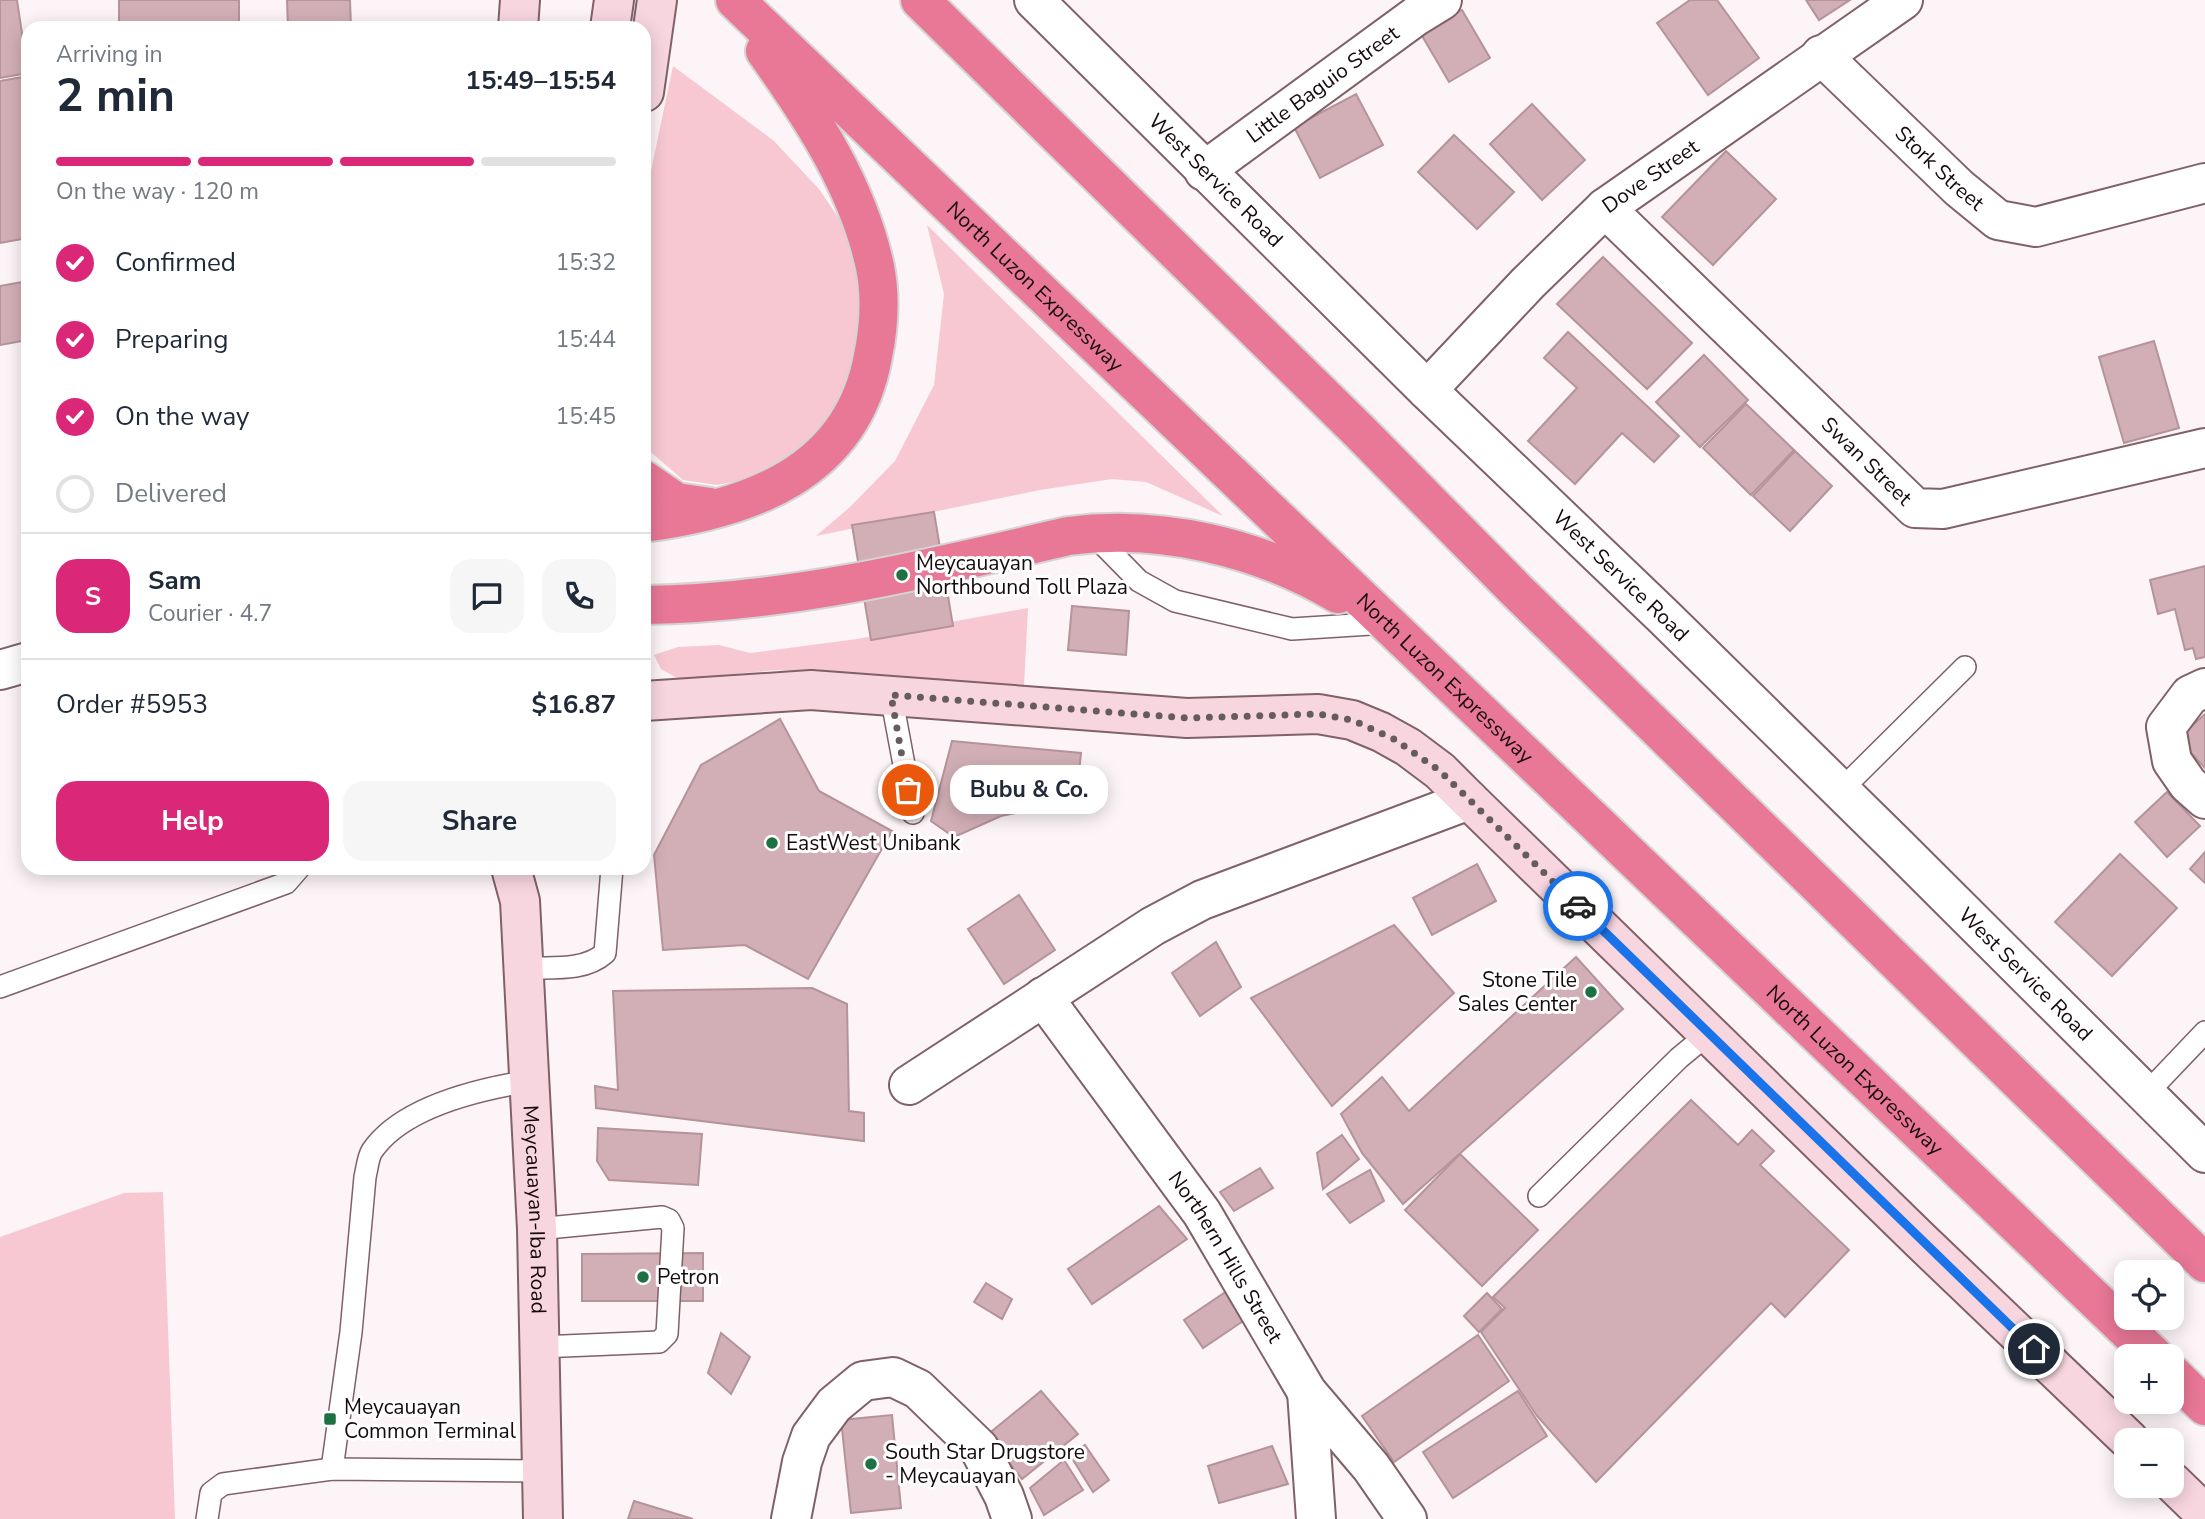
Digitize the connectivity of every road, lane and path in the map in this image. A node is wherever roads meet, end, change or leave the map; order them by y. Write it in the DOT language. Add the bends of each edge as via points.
graph roads {
  1 [pos="520,0"];
  2 [pos="725,0"];
  3 [pos="735,0"];
  4 [pos="920,0"];
  5 [pos="1034,0"];
  6 [pos="1442,0"];
  7 [pos="1903,0"];
  8 [pos="656,9"];
  9 [pos="518,21"];
  10 [pos="651,44"];
  11 [pos="1821,55"];
  12 [pos="1204,171"];
  13 [pos="2205,183"];
  14 [pos="1605,208"];
  15 [pos="1427,390"];
  16 [pos="2205,448"];
  17 [pos="651,485"];
  18 [pos="722,509"];
  19 [pos="651,522"];
  20 [pos="1092,533"];
  21 [pos="651,612"];
  22 [pos="1387,623"];
  23 [pos="21,664"];
  24 [pos="1965,667"];
  25 [pos="0,670"];
  26 [pos="651,688"];
  27 [pos="2205,688"];
  28 [pos="891,695"];
  29 [pos="681,698"];
  30 [pos="651,700"];
  31 [pos="1840,791"];
  32 [pos="2205,799"];
  33 [pos="1469,800"];
  34 [pos="913,813"];
  35 [pos="293,875"];
  36 [pos="611,875"];
  37 [pos="519,879"];
  38 [pos="524,968"];
  39 [pos="0,987"];
  40 [pos="1044,997"];
  41 [pos="2205,1032"];
  42 [pos="1708,1034"];
  43 [pos="530,1081"];
  44 [pos="909,1085"];
  45 [pos="2146,1094"];
  46 [pos="2205,1153"];
  47 [pos="1539,1196"];
  48 [pos="537,1229"];
  49 [pos="2205,1263"];
  50 [pos="2141,1344"];
  51 [pos="540,1347"];
  52 [pos="2184,1386"];
  53 [pos="1307,1392"];
  54 [pos="2205,1406"];
  55 [pos="2117,1428"];
  56 [pos="332,1469"];
  57 [pos="543,1471"];
  58 [pos="2184,1494"];
  59 [pos="2205,1514"];
  60 [pos="207,1519"];
  61 [pos="543,1519"];
  62 [pos="791,1519"];
  63 [pos="1012,1519"];
  64 [pos="1316,1519"];
  65 [pos="1407,1519"];
  1 -- 9 [label="main road"];
  2 -- 18 [label="highway" via="814,122 846,184 875,267 878,315 866,384 834,443 785,483"];
  3 -- 22 [label="highway, North Luzon Expressway"];
  4 -- 49 [label="highway" via="1514,589"];
  5 -- 12 [label="street, West Service Road"];
  6 -- 12 [label="street, Little Baguio Street"];
  7 -- 11 [label="street, Dove Street"];
  8 -- 10 [label="main road"];
  11 -- 13 [label="street, Stork Street" via="1998,220 2036,227"];
  11 -- 14 [label="street, Dove Street"];
  12 -- 15 [label="street, West Service Road"];
  14 -- 15 [label="street, Dove Street"];
  14 -- 16 [label="street, Swan Street" via="1915,508 1943,509"];
  15 -- 31 [label="street, West Service Road"];
  17 -- 18 [label="highway" via="676,502"];
  18 -- 19 [label="highway"];
  20 -- 21 [label="highway" via="857,583"];
  20 -- 22 [label="highway" via="1170,536 1244,552 1302,573"];
  20 -- 22 [label="lane" via="1139,582 1175,601 1292,629"];
  22 -- 50 [label="highway, North Luzon Expressway"];
  23 -- 25 [label="street"];
  24 -- 31 [label="lane"];
  26 -- 29 [label="main road"];
  27 -- 32 [label="street" via="2190,695 2166,727 2172,761"];
  28 -- 29 [label="main road" via="811,691"];
  28 -- 33 [label="main road" via="1187,718 1318,714 1352,720 1408,747"];
  28 -- 34 [label="lane"];
  29 -- 30 [label="main road"];
  31 -- 45 [label="street, West Service Road"];
  33 -- 40 [label="street" via="1202,900"];
  33 -- 42 [label="main road"];
  35 -- 39 [label="lane" via="286,883"];
  36 -- 38 [label="lane" via="605,953 596,962 574,967"];
  37 -- 38 [label="main road, Meycauayan-Iba Road"];
  38 -- 43 [label="main road, Meycauayan-Iba Road"];
  40 -- 44 [label="street"];
  40 -- 53 [label="street, Northern Hills Street" via="1202,1213"];
  41 -- 45 [label="lane"];
  42 -- 47 [label="lane"];
  42 -- 55 [label="main road"];
  43 -- 48 [label="main road, Meycauayan-Iba Road"];
  43 -- 56 [label="lane" via="422,1111 402,1121 371,1152"];
  45 -- 46 [label="street, West Service Road"];
  48 -- 51 [label="main road, Meycauayan-Iba Road"];
  48 -- 51 [label="lane" via="662,1217 673,1228 664,1338 659,1342"];
  51 -- 57 [label="main road, Meycauayan-Iba Road"];
  52 -- 54 [label="highway"];
  53 -- 64 [label="street"];
  53 -- 65 [label="street, Northern Hills Street" via="1371,1466"];
  56 -- 57 [label="lane"];
  56 -- 60 [label="lane" via="223,1484 211,1493"];
  57 -- 61 [label="main road, Meycauayan-Iba Road"];
  58 -- 59 [label="main road"];
  62 -- 63 [label="street" via="811,1436 834,1405 863,1381 893,1377 918,1389 979,1448"];
}
